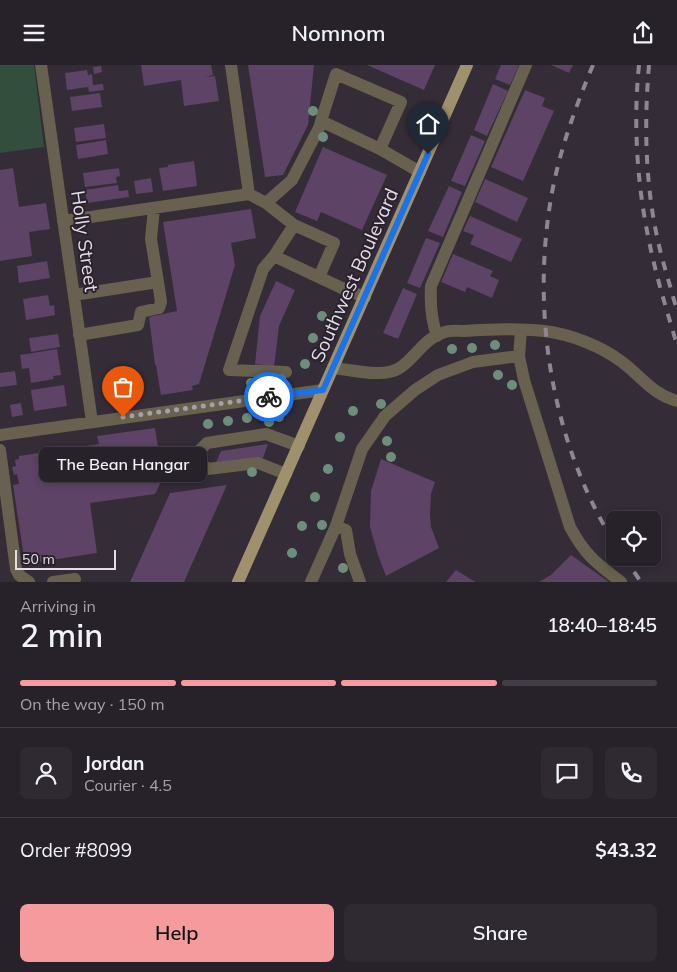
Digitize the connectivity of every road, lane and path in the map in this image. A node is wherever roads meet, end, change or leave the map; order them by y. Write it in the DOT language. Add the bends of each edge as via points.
graph roads {
  1 [pos="41,65"];
  2 [pos="231,65"];
  3 [pos="467,65"];
  4 [pos="526,65"];
  5 [pos="321,121"];
  6 [pos="380,149"];
  7 [pos="420,172"];
  8 [pos="249,194"];
  9 [pos="266,203"];
  10 [pos="154,208"];
  11 [pos="63,221"];
  12 [pos="294,225"];
  13 [pos="274,256"];
  14 [pos="319,277"];
  15 [pos="158,282"];
  16 [pos="74,295"];
  17 [pos="365,297"];
  18 [pos="521,331"];
  19 [pos="79,335"];
  20 [pos="437,336"];
  21 [pos="519,356"];
  22 [pos="334,368"];
  23 [pos="286,372"];
  24 [pos="323,390"];
  25 [pos="677,401"];
  26 [pos="92,421"];
  27 [pos="0,435"];
  28 [pos="299,446"];
  29 [pos="0,449"];
  30 [pos="286,475"];
  31 [pos="336,526"];
  32 [pos="75,579"];
  33 [pos="29,582"];
  34 [pos="53,582"];
  35 [pos="238,582"];
  36 [pos="311,582"];
  37 [pos="360,582"];
  38 [pos="621,582"];
  1 -- 11 [label="street, Holly Street"];
  2 -- 8 [label="street"];
  3 -- 7 [label="main road, Southwest Boulevard"];
  4 -- 20 [label="street" via="431,286 430,309"];
  5 -- 6 [label="street"];
  5 -- 6 [label="street" via="336,74 401,102"];
  5 -- 9 [label="street" via="292,180"];
  6 -- 7 [label="street"];
  7 -- 17 [label="main road, Southwest Boulevard"];
  8 -- 9 [label="street"];
  8 -- 10 [label="street"];
  9 -- 12 [label="street"];
  10 -- 11 [label="street"];
  10 -- 15 [label="street" via="151,239"];
  11 -- 16 [label="street, Holly Street"];
  12 -- 13 [label="street"];
  12 -- 14 [label="street" via="334,243"];
  13 -- 14 [label="street"];
  13 -- 23 [label="street" via="263,269 228,370"];
  14 -- 17 [label="street"];
  15 -- 16 [label="street"];
  15 -- 19 [label="street" via="159,308 141,312 138,325"];
  16 -- 19 [label="street, Holly Street"];
  17 -- 22 [label="main road, Southwest Boulevard"];
  18 -- 20 [label="street" via="484,329 445,332"];
  18 -- 21 [label="street"];
  18 -- 25 [label="street" via="545,331 601,349 622,362 663,397"];
  19 -- 26 [label="street, Holly Street"];
  20 -- 22 [label="street" via="424,343 400,368 385,374"];
  21 -- 31 [label="street" via="473,362 438,375 385,416 362,449"];
  21 -- 38 [label="street" via="570,527 580,546"];
  22 -- 24 [label="main road, Southwest Boulevard"];
  24 -- 26 [label="street"];
  24 -- 28 [label="main road, Southwest Boulevard"];
  26 -- 27 [label="street"];
  28 -- 30 [label="main road, Southwest Boulevard"];
  28 -- 30 [label="street" via="266,434 207,443 200,450 201,461 208,469 258,463"];
  29 -- 33 [label="street" via="16,569"];
  30 -- 35 [label="main road, Southwest Boulevard"];
  31 -- 36 [label="street"];
  31 -- 37 [label="street" via="346,530"];
  32 -- 34 [label="street"];
}
